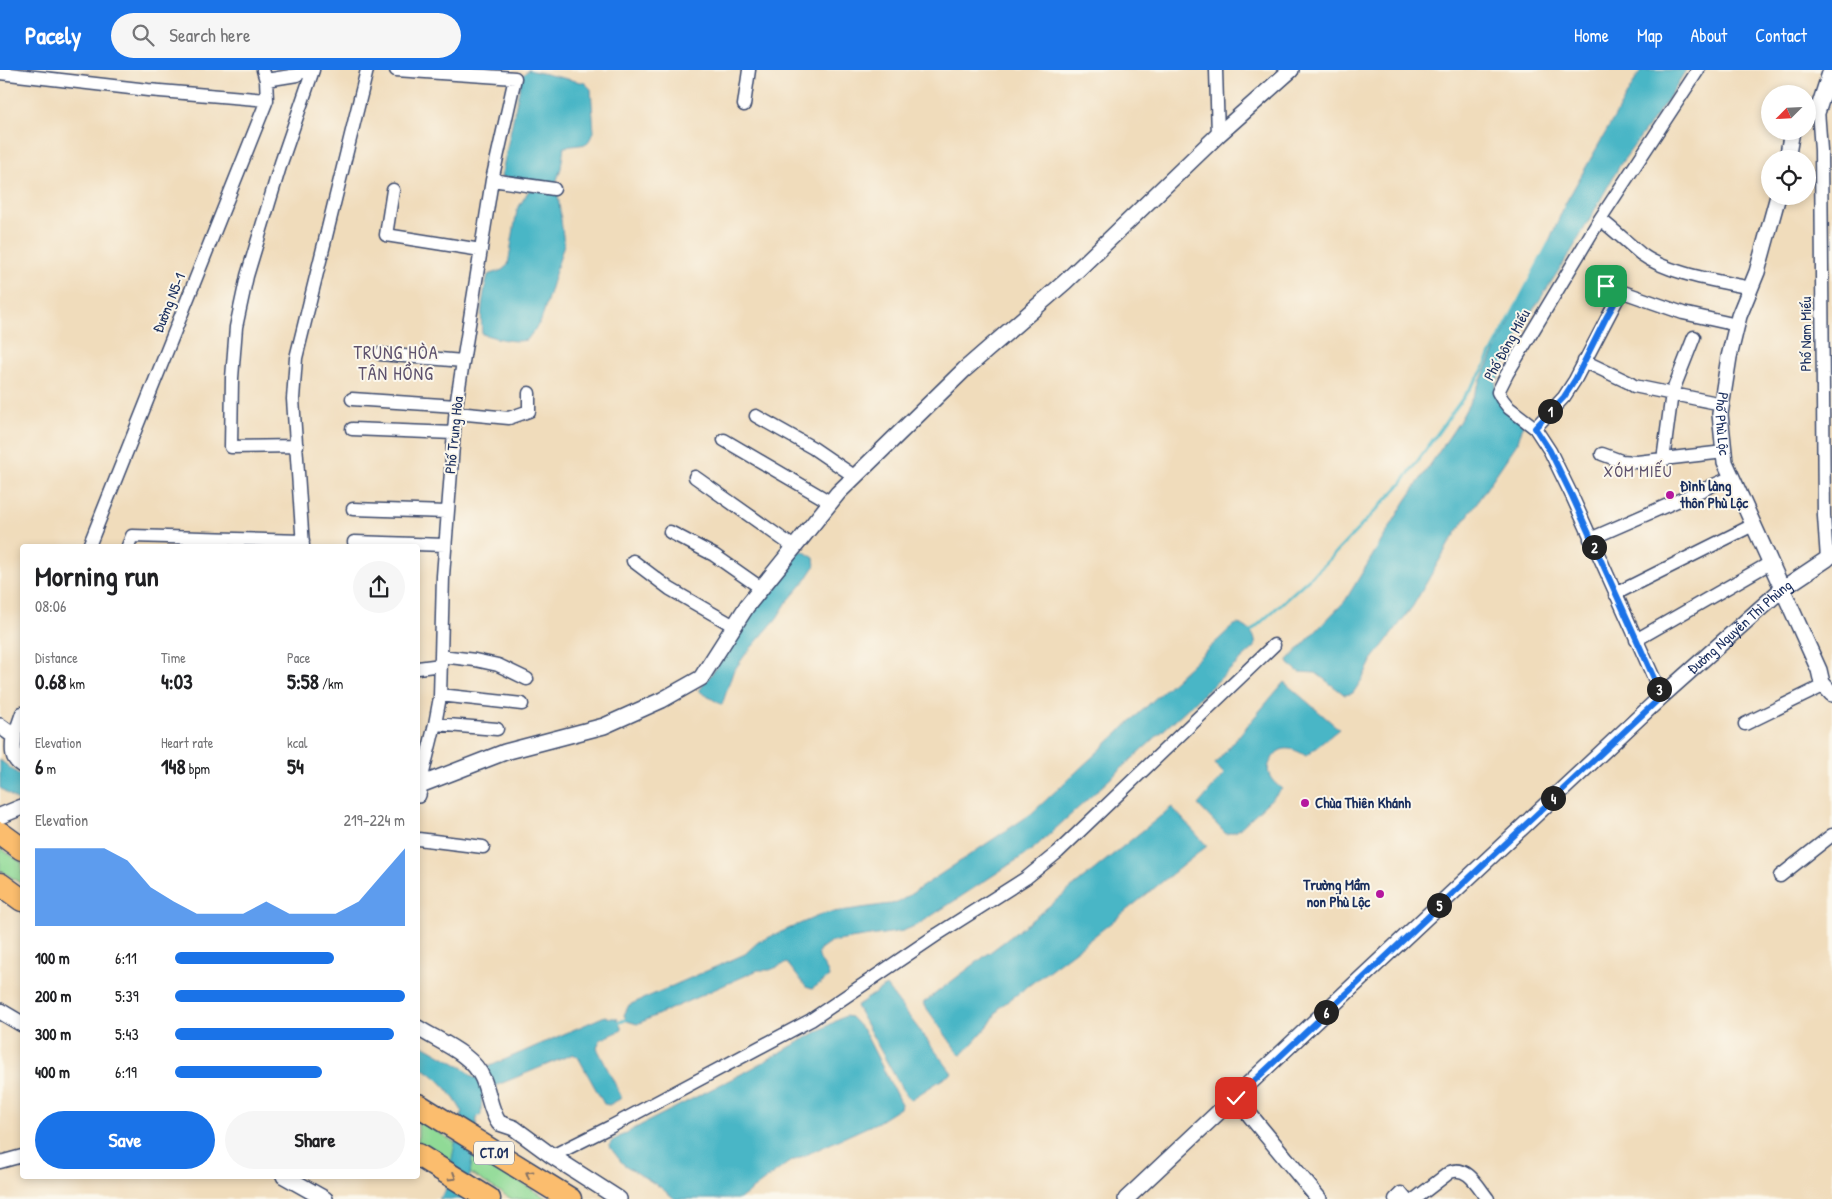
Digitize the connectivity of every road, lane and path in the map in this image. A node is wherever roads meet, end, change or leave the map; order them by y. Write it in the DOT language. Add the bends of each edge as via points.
graph roads {
  1 [pos="305,70"];
  2 [pos="313,70"];
  3 [pos="368,70"];
  4 [pos="396,70"];
  5 [pos="749,70"];
  6 [pos="1216,70"];
  7 [pos="1291,70"];
  8 [pos="1698,70"];
  9 [pos="1832,70"];
  10 [pos="0,73"];
  11 [pos="264,75"];
  12 [pos="267,100"];
  13 [pos="744,105"];
  14 [pos="1816,105"];
  15 [pos="1816,120"];
  16 [pos="1218,135"];
  17 [pos="1827,152"];
  18 [pos="492,180"];
  19 [pos="549,188"];
  20 [pos="393,190"];
  21 [pos="1776,205"];
  22 [pos="1600,219"];
  23 [pos="480,250"];
  24 [pos="1827,281"];
  25 [pos="1606,286"];
  26 [pos="1751,288"];
  27 [pos="1621,292"];
  28 [pos="1737,325"];
  29 [pos="1694,337"];
  30 [pos="380,354"];
  31 [pos="463,361"];
  32 [pos="1584,361"];
  33 [pos="1827,361"];
  34 [pos="529,392"];
  35 [pos="1672,394"];
  36 [pos="352,399"];
  37 [pos="1722,404"];
  38 [pos="456,410"];
  39 [pos="756,416"];
  40 [pos="1535,428"];
  41 [pos="352,429"];
  42 [pos="454,433"];
  43 [pos="724,440"];
  44 [pos="297,446"];
  45 [pos="1724,452"];
  46 [pos="1602,454"];
  47 [pos="1663,460"];
  48 [pos="854,476"];
  49 [pos="1732,477"];
  50 [pos="695,478"];
  51 [pos="830,502"];
  52 [pos="353,510"];
  53 [pos="447,512"];
  54 [pos="1753,525"];
  55 [pos="670,532"];
  56 [pos="1590,539"];
  57 [pos="354,542"];
  58 [pos="303,543"];
  59 [pos="90,544"];
  60 [pos="129,544"];
  61 [pos="415,544"];
  62 [pos="420,544"];
  63 [pos="445,545"];
  64 [pos="794,547"];
  65 [pos="1830,557"];
  66 [pos="633,561"];
  67 [pos="1770,563"];
  68 [pos="761,588"];
  69 [pos="1782,589"];
  70 [pos="1614,594"];
  71 [pos="734,626"];
  72 [pos="1636,640"];
  73 [pos="1274,645"];
  74 [pos="441,661"];
  75 [pos="420,667"];
  76 [pos="527,678"];
  77 [pos="1828,685"];
  78 [pos="440,694"];
  79 [pos="1662,696"];
  80 [pos="522,704"];
  81 [pos="20,719"];
  82 [pos="435,724"];
  83 [pos="1745,724"];
  84 [pos="0,726"];
  85 [pos="497,729"];
  86 [pos="14,736"];
  87 [pos="20,763"];
  88 [pos="420,786"];
  89 [pos="420,790"];
  90 [pos="20,808"];
  91 [pos="2,821"];
  92 [pos="1832,835"];
  93 [pos="420,839"];
  94 [pos="20,846"];
  95 [pos="483,847"];
  96 [pos="1780,876"];
  97 [pos="0,884"];
  98 [pos="20,899"];
  99 [pos="0,1011"];
  100 [pos="20,1023"];
  101 [pos="420,1029"];
  102 [pos="1236,1098"];
  103 [pos="420,1106"];
  104 [pos="420,1156"];
  105 [pos="552,1156"];
  106 [pos="20,1157"];
  107 [pos="0,1162"];
  108 [pos="289,1179"];
  109 [pos="325,1199"];
  110 [pos="489,1199"];
  111 [pos="570,1199"];
  112 [pos="619,1199"];
  113 [pos="1126,1199"];
  114 [pos="1319,1199"];
  115 [pos="1394,1199"];
  116 [pos="1406,1199"];
  117 [pos="1415,1199"];
  118 [pos="1488,1199"];
  1 -- 11 [label="street" via="297,75"];
  2 -- 44 [label="street" via="247,276 236,328 232,378 231,447"];
  3 -- 44 [label="street" via="296,358"];
  4 -- 18 [label="street, Phố Trung Hòa" via="515,78"];
  5 -- 13 [label="street"];
  6 -- 16 [label="street"];
  7 -- 16 [label="street"];
  8 -- 22 [label="street, Phố Đông Miếu"];
  9 -- 14 [label="street"];
  10 -- 12 [label="street"];
  11 -- 12 [label="street, Đường N5-1"];
  12 -- 59 [label="street, Đường N5-1"];
  15 -- 17 [label="street, Phố Nam Miếu"];
  16 -- 48 [label="street" via="1065,282 964,370"];
  17 -- 24 [label="street, Phố Nam Miếu"];
  18 -- 19 [label="street"];
  18 -- 23 [label="street, Phố Trung Hòa"];
  20 -- 23 [label="street" via="386,235"];
  21 -- 26 [label="street, Phố Phù Lộc"];
  22 -- 26 [label="street" via="1642,254 1657,262 1706,279"];
  22 -- 40 [label="street, Phố Đông Miếu" via="1500,387 1499,394 1504,402"];
  23 -- 31 [label="street, Phố Trung Hòa"];
  24 -- 33 [label="street, Phố Nam Miếu"];
  25 -- 27 [label="street"];
  26 -- 28 [label="street, Phố Phù Lộc"];
  27 -- 28 [label="street" via="1682,313"];
  27 -- 32 [label="street"];
  28 -- 37 [label="street, Phố Phù Lộc"];
  29 -- 35 [label="street"];
  30 -- 31 [label="street"];
  31 -- 38 [label="street, Phố Trung Hòa"];
  32 -- 35 [label="street" via="1634,386"];
  32 -- 40 [label="street" via="1564,397"];
  33 -- 65 [label="street, Phố Nam Miếu" via="1824,516"];
  34 -- 38 [label="street" via="529,411 508,418"];
  35 -- 37 [label="street"];
  35 -- 47 [label="street"];
  36 -- 38 [label="street"];
  37 -- 45 [label="street, Phố Phù Lộc"];
  38 -- 42 [label="street, Phố Trung Hòa"];
  39 -- 48 [label="street" via="800,439"];
  40 -- 56 [label="street, Phố Đông Miếu" via="1558,468"];
  41 -- 42 [label="street"];
  42 -- 53 [label="street, Phố Trung Hòa"];
  43 -- 51 [label="street"];
  44 -- 58 [label="street"];
  45 -- 47 [label="street"];
  45 -- 49 [label="street, Phố Phù Lộc"];
  46 -- 47 [label="street" via="1629,461"];
  48 -- 51 [label="street"];
  49 -- 54 [label="street, Phố Phù Lộc"];
  49 -- 56 [label="street"];
  50 -- 64 [label="street"];
  51 -- 64 [label="street"];
  52 -- 53 [label="street"];
  53 -- 63 [label="street, Phố Trung Hòa"];
  54 -- 67 [label="street, Phố Phù Lộc"];
  54 -- 70 [label="street"];
  55 -- 68 [label="street" via="714,555"];
  56 -- 70 [label="street, Phố Đông Miếu"];
  57 -- 61 [label="street"];
  58 -- 60 [label="street" via="132,536"];
  62 -- 63 [label="street"];
  63 -- 74 [label="street, Phố Trung Hòa"];
  64 -- 68 [label="street"];
  65 -- 69 [label="street, Đường Nguyễn Thì Phùng"];
  66 -- 71 [label="street" via="670,588"];
  67 -- 69 [label="street, Phố Phù Lộc"];
  67 -- 72 [label="street"];
  68 -- 71 [label="street"];
  69 -- 77 [label="street, Phố Phù Lộc"];
  69 -- 79 [label="street, Đường Nguyễn Thì Phùng"];
  70 -- 72 [label="street, Phố Đông Miếu"];
  71 -- 89 [label="street" via="700,678 662,700 604,726 505,752"];
  72 -- 79 [label="street, Phố Đông Miếu"];
  73 -- 105 [label="street" via="1058,852 1026,878 811,1020"];
  74 -- 75 [label="street"];
  74 -- 76 [label="street" via="476,660 498,665"];
  74 -- 78 [label="street, Phố Trung Hòa"];
  77 -- 83 [label="street"];
  78 -- 80 [label="street"];
  78 -- 82 [label="street, Phố Trung Hòa"];
  79 -- 102 [label="street, Đường Nguyễn Thì Phùng"];
  81 -- 86 [label="street"];
  82 -- 85 [label="street"];
  82 -- 88 [label="street, Phố Trung Hòa"];
  84 -- 86 [label="street"];
  86 -- 87 [label="street" via="13,752"];
  90 -- 91 [label="street"];
  91 -- 94 [label="highway"];
  92 -- 96 [label="street"];
  93 -- 95 [label="street"];
  97 -- 98 [label="highway"];
  99 -- 100 [label="street"];
  101 -- 105 [label="street" via="477,1067 500,1124 514,1128"];
  102 -- 113 [label="street, Đường Nguyễn Thì Phùng"];
  102 -- 114 [label="street"];
  111 -- 103 [label="highway, CT.01, one-way"];
  104 -- 110 [label="highway, CT.01, one-way"];
  105 -- 112 [label="street"];
  106 -- 107 [label="street"];
  108 -- 109 [label="street"];
  115 -- 116 [label="street" via="1401,1194"];
  117 -- 118 [label="street" via="1457,1170 1469,1175"];
}
